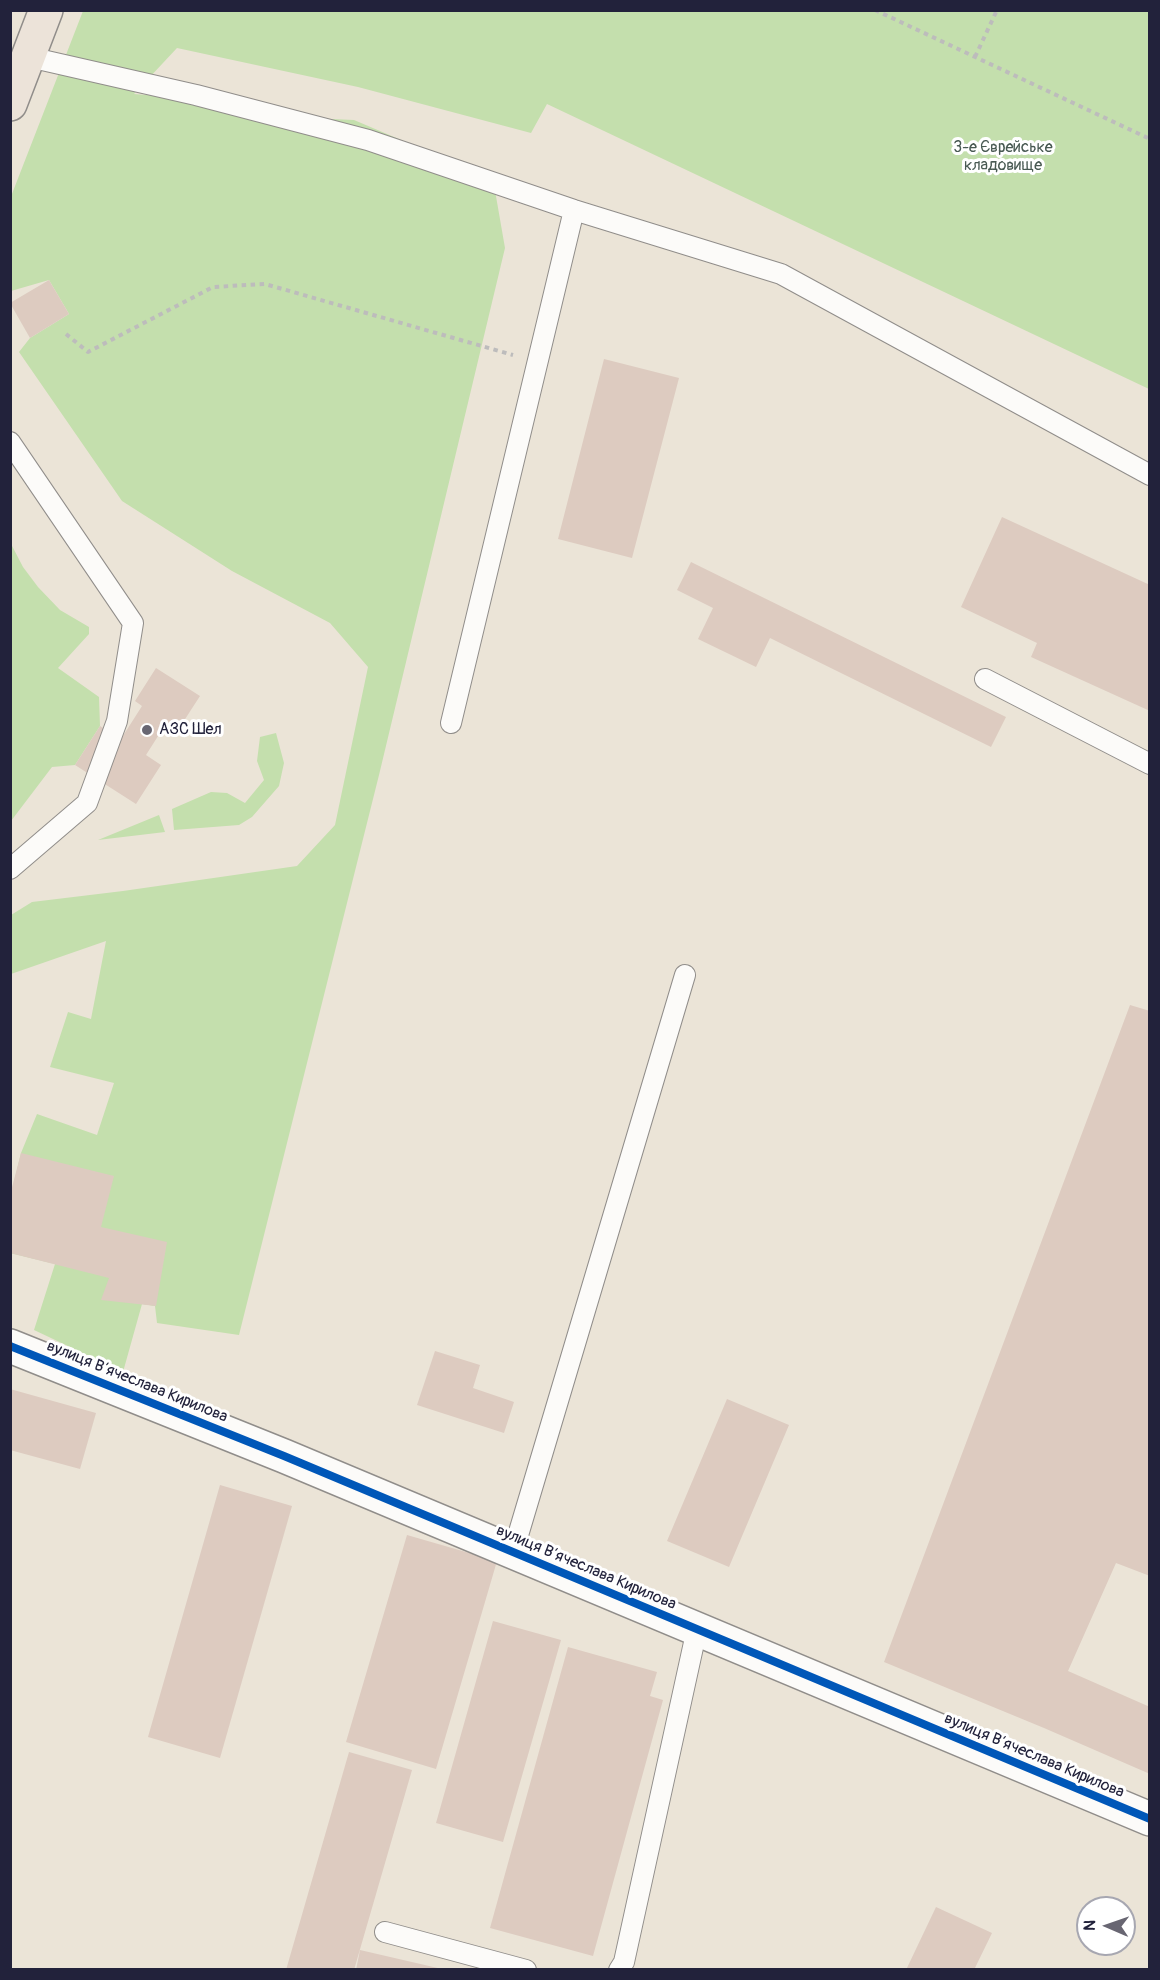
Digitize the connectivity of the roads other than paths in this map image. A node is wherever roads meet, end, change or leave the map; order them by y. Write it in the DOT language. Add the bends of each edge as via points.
graph roads {
  1 [pos="46,10"];
  2 [pos="29,57"];
  3 [pos="10,104"];
  4 [pos="574,210"];
  5 [pos="10,442"];
  6 [pos="1149,475"];
  7 [pos="986,679"];
  8 [pos="451,723"];
  9 [pos="1149,764"];
  10 [pos="10,869"];
  11 [pos="685,975"];
  12 [pos="10,1346"];
  13 [pos="513,1552"];
  14 [pos="696,1629"];
  15 [pos="1149,1819"];
  16 [pos="385,1932"];
  17 [pos="526,1970"];
  18 [pos="619,1970"];
  1 -- 2 [label="main road"];
  2 -- 3 [label="main road"];
  2 -- 4 [label="lane" via="368,140"];
  4 -- 6 [label="lane" via="781,274"];
  4 -- 8 [label="lane"];
  5 -- 10 [label="lane" via="133,623 117,721 87,803"];
  7 -- 9 [label="lane"];
  11 -- 13 [label="lane"];
  12 -- 13 [label="street, вулиця Вʼячеслава Кирилова"];
  13 -- 14 [label="street, вулиця Вʼячеслава Кирилова"];
  14 -- 15 [label="street, вулиця Вʼячеслава Кирилова"];
  14 -- 18 [label="lane" via="624,1962"];
  16 -- 17 [label="lane"];
}
